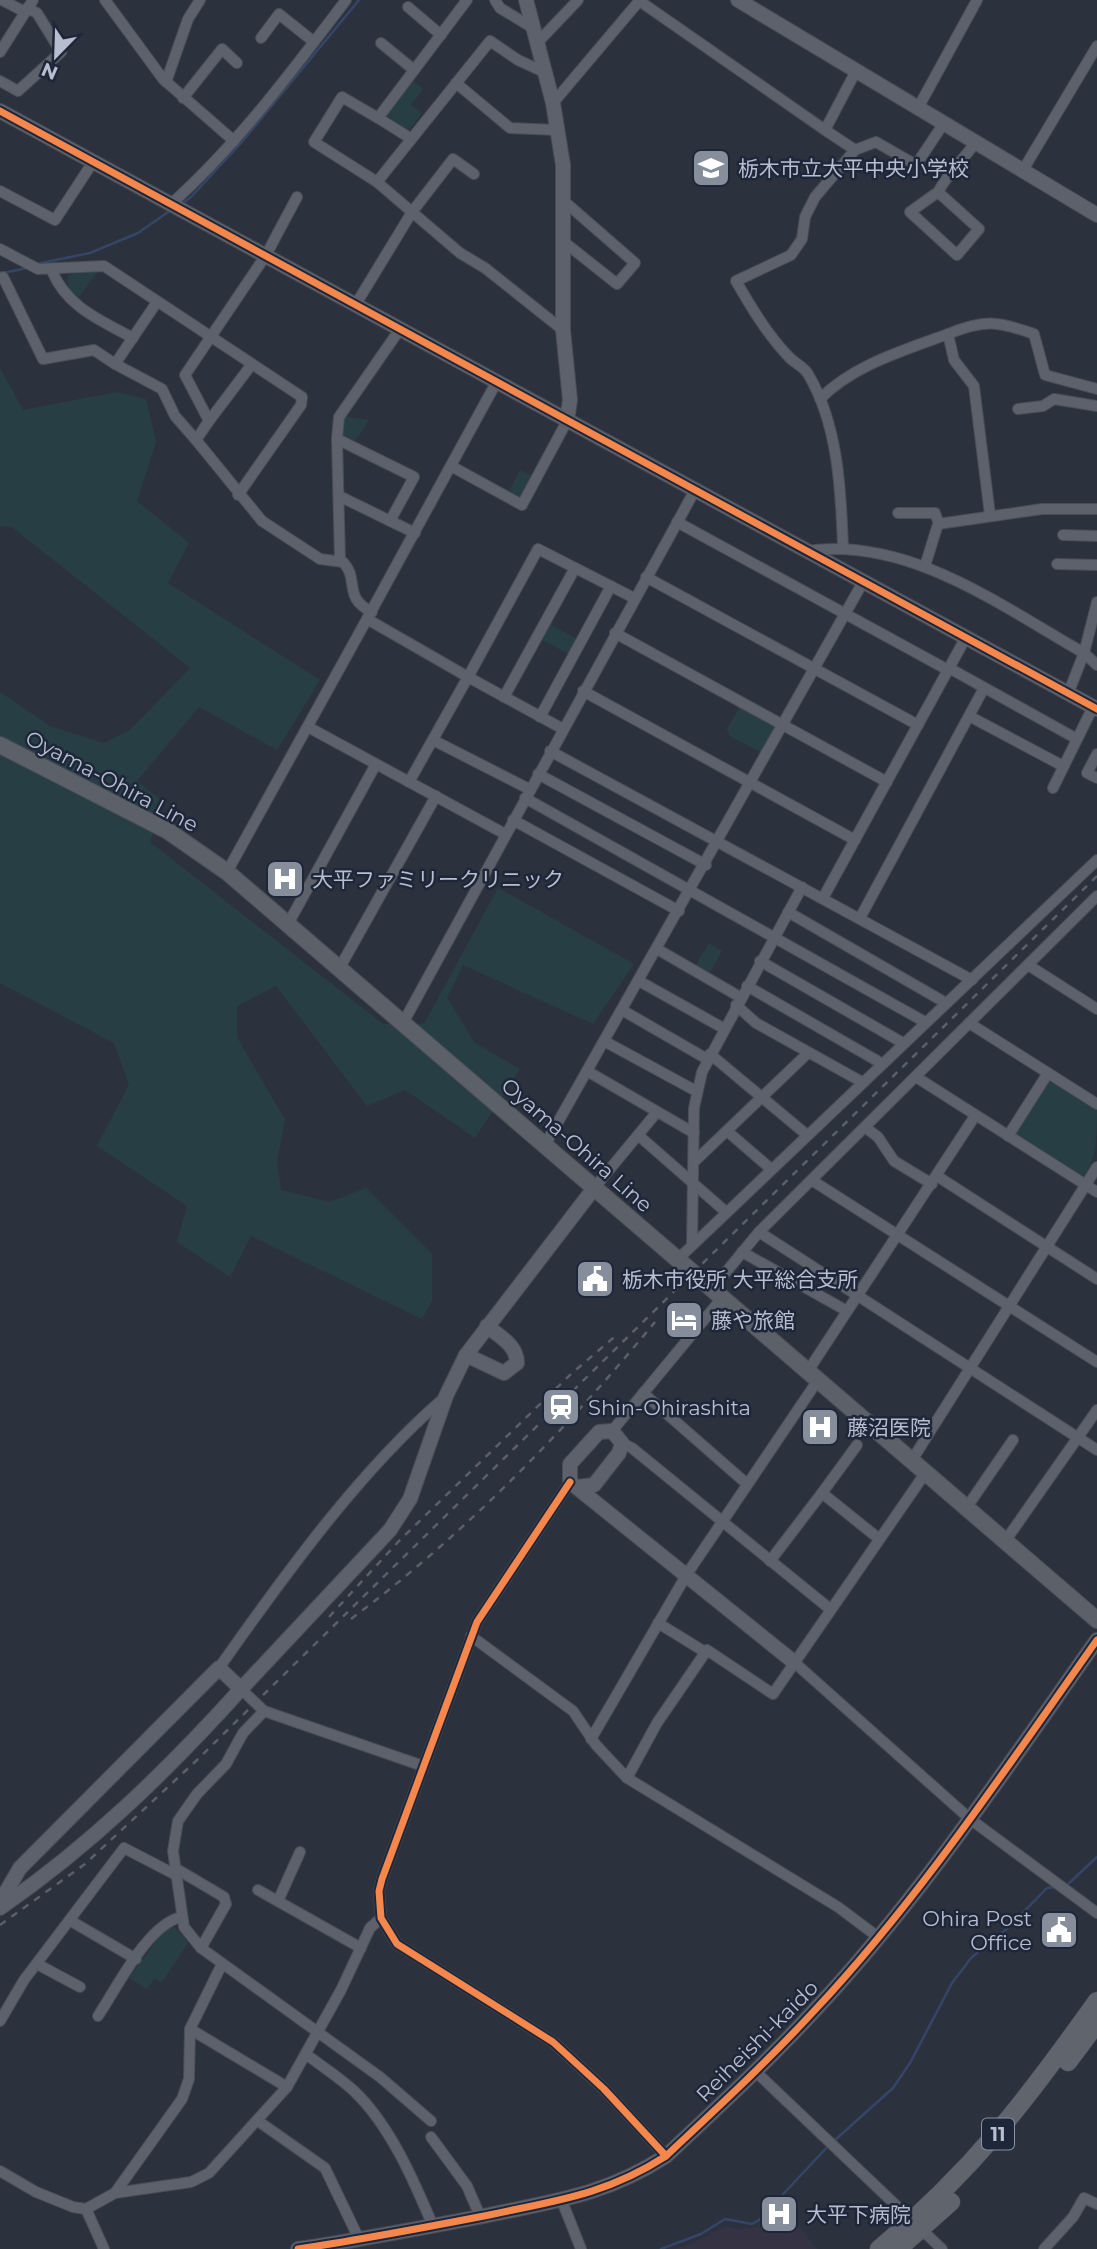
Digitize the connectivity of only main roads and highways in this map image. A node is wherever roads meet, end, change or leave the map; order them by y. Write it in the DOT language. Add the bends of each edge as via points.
graph roads {
  1 [pos="0,745"];
  2 [pos="1097,1620"];
  3 [pos="1097,2001"];
  4 [pos="1097,2023"];
  5 [pos="917,2226"];
  6 [pos="879,2249"];
  7 [pos="898,2249"];
  1 -- 2 [label="main road, Oyama-Ohira Line" via="168,831 227,872"];
  3 -- 5 [label="main road, 11" via="1016,2113"];
  4 -- 5 [label="main road, 11" via="1020,2125"];
  5 -- 6 [label="main road, 11"];
  5 -- 7 [label="main road, 11"];
}
